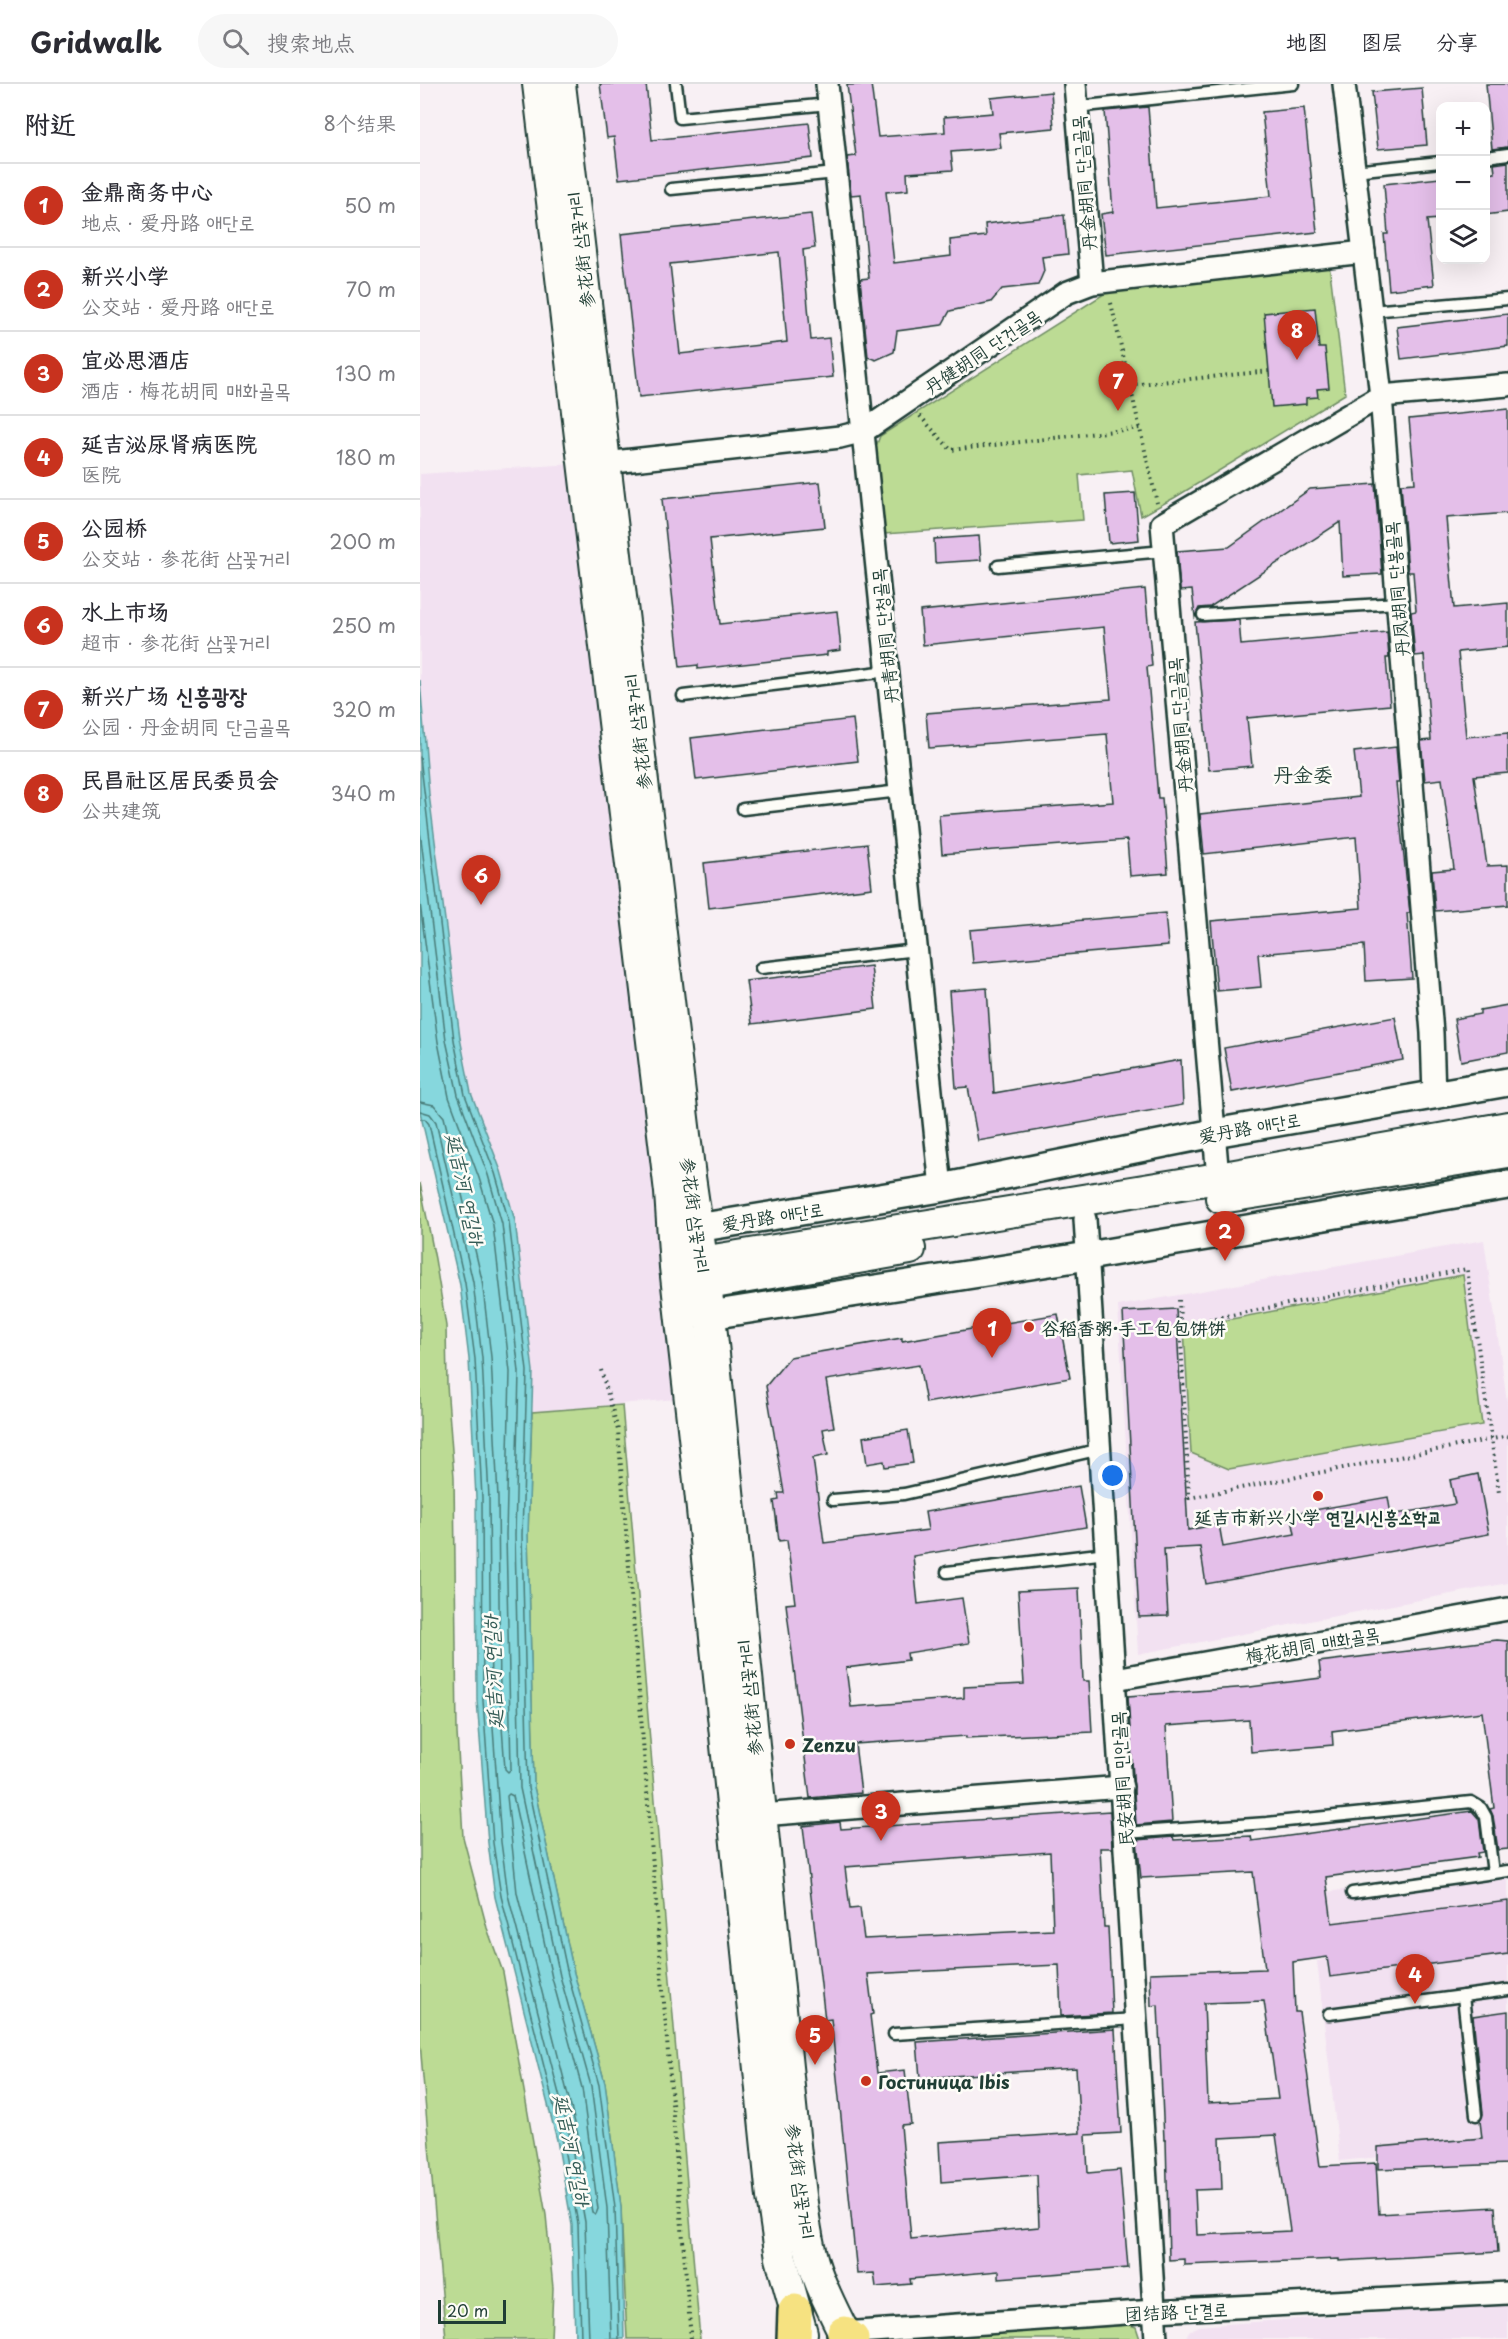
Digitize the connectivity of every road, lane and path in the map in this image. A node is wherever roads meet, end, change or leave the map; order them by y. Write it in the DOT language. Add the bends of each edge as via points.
graph roads {
  1 [pos="538,84"];
  2 [pos="560,84"];
  3 [pos="676,84"];
  4 [pos="1075,84"];
  5 [pos="1293,84"];
  6 [pos="1344,84"];
  7 [pos="828,94"];
  8 [pos="1076,107"];
  9 [pos="1508,154"];
  10 [pos="1490,156"];
  11 [pos="1436,162"];
  12 [pos="1354,171"];
  13 [pos="836,173"];
  14 [pos="671,189"];
  15 [pos="1364,252"];
  16 [pos="1099,282"];
  17 [pos="1508,299"];
  18 [pos="1371,311"];
  19 [pos="1270,371"];
  20 [pos="1130,385"];
  21 [pos="1508,385"];
  22 [pos="1381,396"];
  23 [pos="907,402"];
  24 [pos="1140,428"];
  25 [pos="864,431"];
  26 [pos="605,463"];
  27 [pos="1162,524"];
  28 [pos="1164,551"];
  29 [pos="998,566"];
  30 [pos="1398,603"];
  31 [pos="1203,615"];
  32 [pos="888,671"];
  33 [pos="683,696"];
  34 [pos="900,791"];
  35 [pos="743,809"];
  36 [pos="916,950"];
  37 [pos="761,968"];
  38 [pos="1508,1082"];
  39 [pos="1434,1095"];
  40 [pos="1508,1127"];
  41 [pos="1214,1133"];
  42 [pos="1508,1152"];
  43 [pos="1218,1178"];
  44 [pos="1508,1185"];
  45 [pos="940,1188"];
  46 [pos="1085,1219"];
  47 [pos="697,1228"];
  48 [pos="1088,1256"];
  49 [pos="690,1275"];
  50 [pos="1179,1300"];
  51 [pos="710,1315"];
  52 [pos="1180,1325"];
  53 [pos="601,1370"];
  54 [pos="1508,1436"];
  55 [pos="1492,1440"];
  56 [pos="1101,1449"];
  57 [pos="1499,1493"];
  58 [pos="833,1500"];
  59 [pos="1107,1553"];
  60 [pos="947,1572"];
  61 [pos="1508,1609"];
  62 [pos="1115,1679"];
  63 [pos="1122,1787"];
  64 [pos="761,1815"];
  65 [pos="1125,1833"];
  66 [pos="1508,1871"];
  67 [pos="1493,1873"];
  68 [pos="1352,1893"];
  69 [pos="1508,1990"];
  70 [pos="1463,1996"];
  71 [pos="1329,2014"];
  72 [pos="1136,2019"];
  73 [pos="894,2034"];
  74 [pos="1476,2115"];
  75 [pos="1508,2293"];
  76 [pos="1154,2311"];
  77 [pos="798,2330"];
  78 [pos="848,2337"];
  79 [pos="692,2339"];
  80 [pos="1156,2339"];
  1 -- 49 [label="main road, 参花街 삼꽃거리" via="670,1192"];
  2 -- 26 [label="main road, 参花街 삼꽃거리"];
  3 -- 7 [label="lane" via="680,118"];
  4 -- 8 [label="street, 丹金胡同 단금골목"];
  5 -- 8 [label="lane"];
  6 -- 12 [label="street, 丹凤胡同 단봉골목"];
  7 -- 13 [label="street, 丹青胡同 단청골목"];
  8 -- 16 [label="street, 丹金胡同 단금골목"];
  9 -- 10 [label="lane"];
  11 -- 12 [label="lane"];
  12 -- 15 [label="street, 丹凤胡同 단봉골목"];
  13 -- 14 [label="lane"];
  13 -- 25 [label="street, 丹青胡同 단청골목"];
  15 -- 16 [label="street, 丹健胡同 단건골목"];
  15 -- 18 [label="street, 丹凤胡同 단봉골목"];
  16 -- 20 [label="path"];
  16 -- 23 [label="street, 丹健胡同 단건골목" via="1066,293"];
  17 -- 18 [label="lane"];
  18 -- 22 [label="street, 丹凤胡同 단봉골목"];
  19 -- 20 [label="path"];
  20 -- 24 [label="path"];
  21 -- 22 [label="street"];
  22 -- 27 [label="street"];
  22 -- 30 [label="street, 丹凤胡同 단봉골목"];
  23 -- 24 [label="path" via="951,450"];
  23 -- 25 [label="street, 丹健胡同 단건골목"];
  24 -- 27 [label="path"];
  25 -- 26 [label="street, 丹健胡同 단건골목" via="840,437"];
  25 -- 32 [label="street, 丹青胡同 단청골목"];
  26 -- 47 [label="main road, 参花街 삼꽃거리"];
  27 -- 28 [label="street, 丹金胡同 단금골목"];
  28 -- 29 [label="lane"];
  28 -- 41 [label="street, 丹金胡同 단금골목"];
  30 -- 31 [label="lane"];
  30 -- 39 [label="street, 丹凤胡同 단봉골목"];
  32 -- 33 [label="lane"];
  32 -- 34 [label="street, 丹青胡同 단청골목"];
  34 -- 35 [label="lane"];
  34 -- 36 [label="street, 丹青胡同 단청골목"];
  36 -- 37 [label="lane"];
  36 -- 45 [label="street, 丹青胡同 단청골목"];
  38 -- 39 [label="street, 爱丹路 애단로"];
  39 -- 41 [label="street, 爱丹路 애단로"];
  40 -- 43 [label="main road, 爱丹路 애단로"];
  41 -- 43 [label="street, 丹金胡同 단금골목"];
  41 -- 45 [label="street, 爱丹路 애단로"];
  42 -- 46 [label="main road"];
  43 -- 49 [label="main road, 爱丹路 애단로"];
  44 -- 48 [label="street"];
  45 -- 47 [label="street, 爱丹路 애단로"];
  46 -- 48 [label="street, 民安胡同 민안골목"];
  46 -- 49 [label="main road"];
  47 -- 49 [label="main road, 参花街 삼꽃거리"];
  48 -- 51 [label="street"];
  48 -- 56 [label="street, 民安胡同 민안골목"];
  49 -- 51 [label="main road, 参花街 삼꽃거리"];
  49 -- 77 [label="main road, 参花街 삼꽃거리" via="772,2197"];
  50 -- 52 [label="path"];
  51 -- 64 [label="main road, 参花街 삼꽃거리"];
  52 -- 55 [label="path" via="1467,1269"];
  52 -- 55 [label="path" via="1189,1498"];
  53 -- 79 [label="path" via="618,1430"];
  54 -- 55 [label="path"];
  55 -- 57 [label="path"];
  56 -- 58 [label="lane" via="904,1494"];
  56 -- 59 [label="street, 民安胡同 민안골목"];
  59 -- 60 [label="lane"];
  59 -- 62 [label="street, 民安胡同 민안골목"];
  61 -- 62 [label="street, 梅花胡同 매화골목"];
  62 -- 63 [label="street, 民安胡同 민안골목"];
  63 -- 64 [label="street"];
  63 -- 65 [label="street, 民安胡同 민안골목"];
  64 -- 78 [label="main road, 参花街 삼꽃거리" via="806,2231 822,2286"];
  65 -- 67 [label="lane" via="1471,1802 1486,1817"];
  65 -- 72 [label="street, 民安胡同 민안골목"];
  66 -- 67 [label="lane"];
  67 -- 68 [label="lane"];
  69 -- 70 [label="lane"];
  70 -- 71 [label="lane"];
  70 -- 74 [label="lane"];
  72 -- 73 [label="lane"];
  72 -- 76 [label="street, 民安胡同 민안골목"];
  75 -- 76 [label="street, 团结路 단결로"];
  76 -- 78 [label="street, 团结路 단결로"];
  76 -- 80 [label="street, 民安胡同 민안골목"];
}
